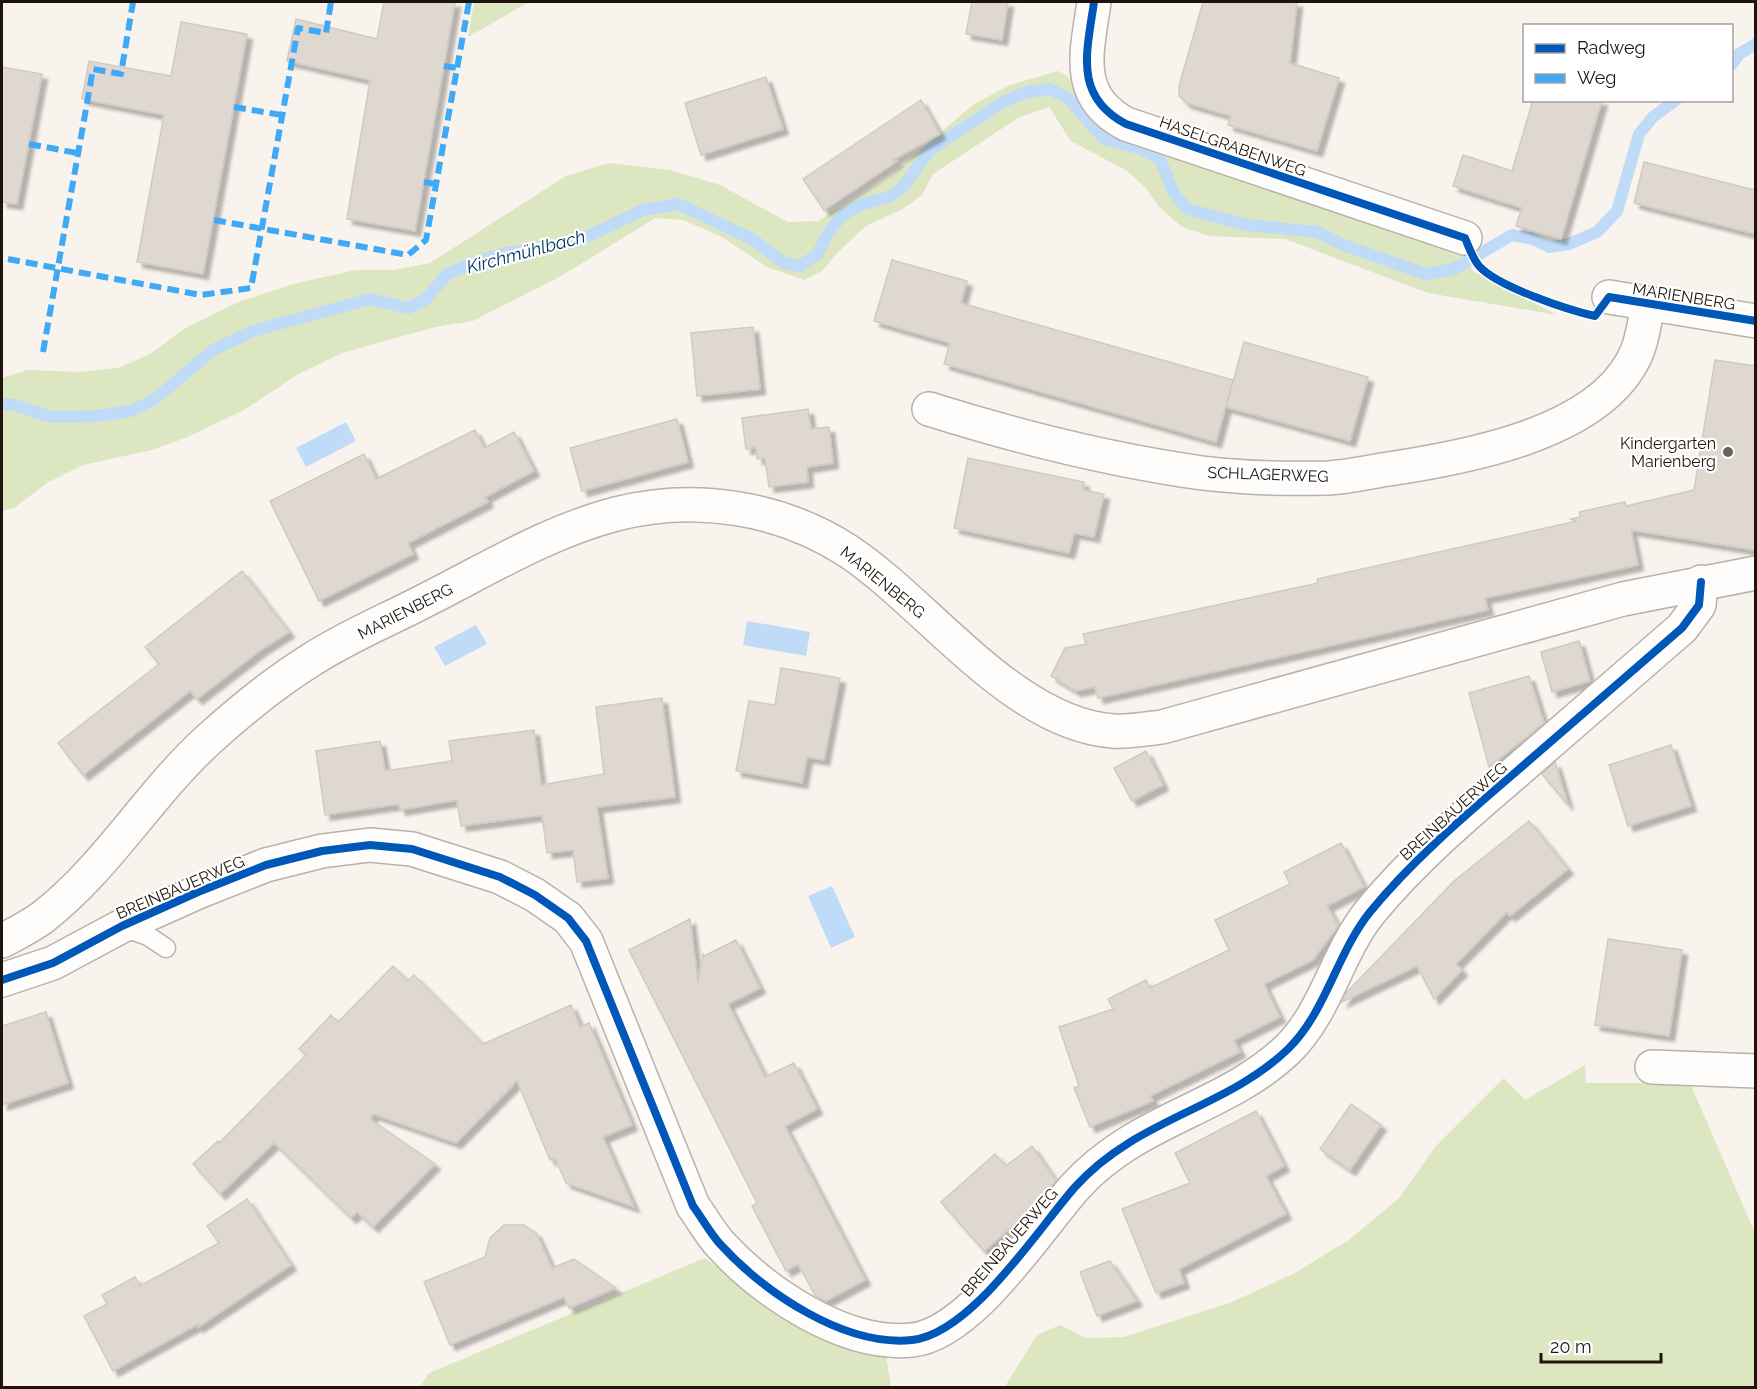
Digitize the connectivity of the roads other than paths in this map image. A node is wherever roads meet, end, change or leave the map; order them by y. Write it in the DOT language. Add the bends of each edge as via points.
graph roads {
  1 [pos="1094,2"];
  2 [pos="1465,238"];
  3 [pos="1609,297"];
  4 [pos="1648,305"];
  5 [pos="1755,321"];
  6 [pos="929,409"];
  7 [pos="1755,573"];
  8 [pos="1701,582"];
  9 [pos="122,926"];
  10 [pos="2,941"];
  11 [pos="166,948"];
  12 [pos="2,980"];
  13 [pos="1652,1067"];
  14 [pos="1755,1071"];
  1 -- 2 [label="street, HASELGRABENWEG" via="1088,77 1095,99 1108,115"];
  3 -- 4 [label="street, MARIENBERG"];
  4 -- 5 [label="street, MARIENBERG"];
  4 -- 6 [label="street, SCHLAGERWEG" via="1632,362 1612,388 1581,412 1542,432 1494,448 1424,464 1330,478 1204,473 1018,437"];
  7 -- 8 [label="street, MARIENBERG"];
  8 -- 9 [label="street, BREINBAUERWEG" via="1699,605 1682,628 1464,817 1401,877 1368,915 1316,1010 1290,1047 1264,1070 1150,1128 1108,1155 976,1303 942,1330 914,1340 877,1339 831,1324 788,1302 747,1271 718,1242 693,1206 586,941 567,918 535,895 458,861 412,849 370,845 322,851 266,865"];
  8 -- 10 [label="street, MARIENBERG" via="1612,602 1162,727 1112,731 1073,722 1034,704 850,552 808,529 770,514 725,506 677,506 617,513 544,540 313,658 255,699 205,743 78,885 42,918"];
  9 -- 11 [label="lane"];
  9 -- 12 [label="street, BREINBAUERWEG" via="53,963"];
  13 -- 14 [label="street"];
}
